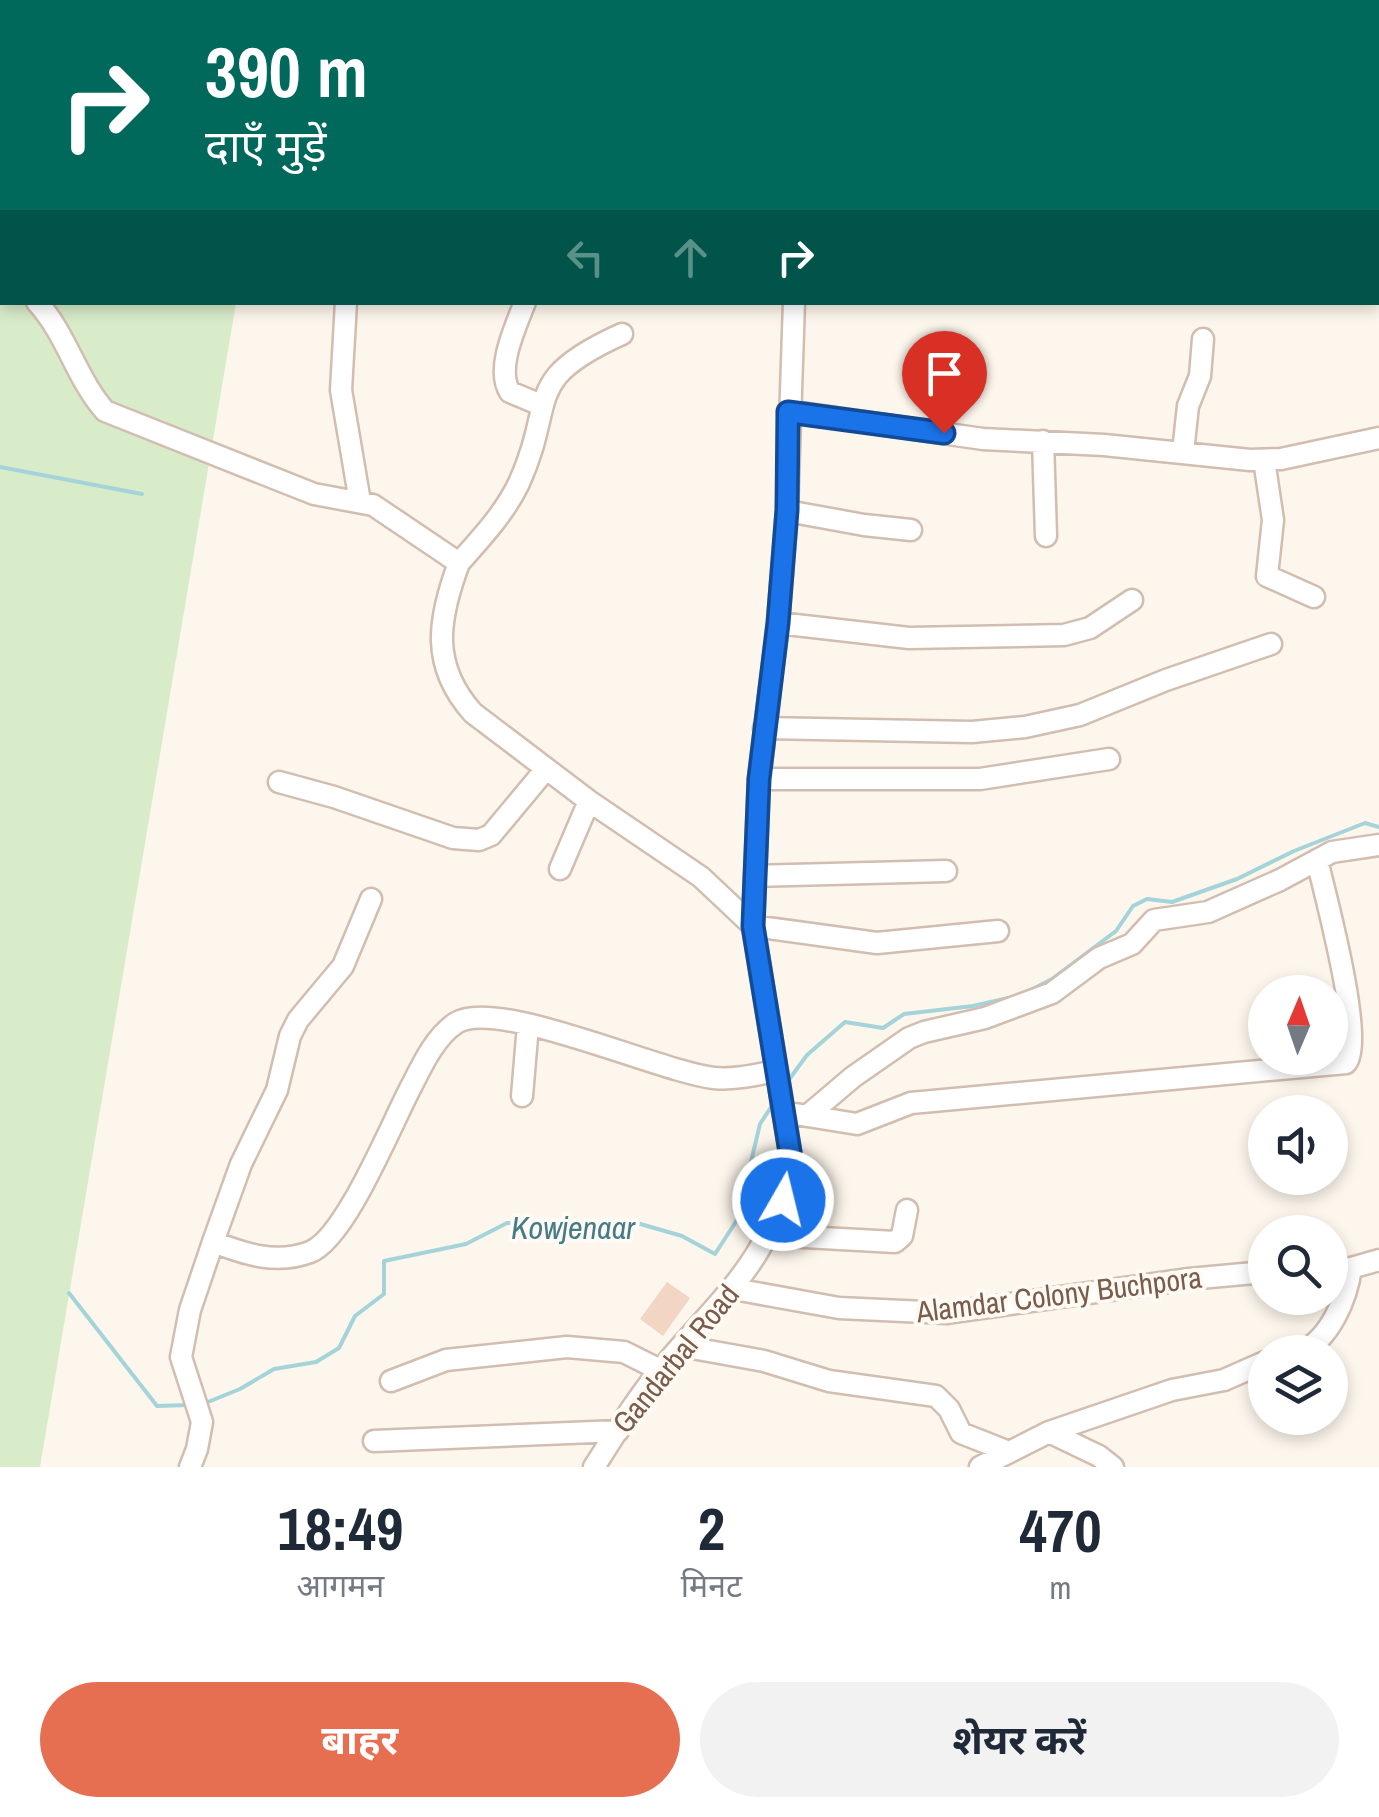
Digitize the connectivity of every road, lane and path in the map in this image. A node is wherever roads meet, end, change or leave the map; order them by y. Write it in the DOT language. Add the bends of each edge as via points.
graph roads {
  1 [pos="39,305"];
  2 [pos="346,305"];
  3 [pos="524,305"];
  4 [pos="794,305"];
  5 [pos="622,334"];
  6 [pos="1202,339"];
  7 [pos="541,405"];
  8 [pos="788,412"];
  9 [pos="1379,438"];
  10 [pos="1042,441"];
  11 [pos="1183,452"];
  12 [pos="1264,460"];
  13 [pos="360,502"];
  14 [pos="787,510"];
  15 [pos="912,530"];
  16 [pos="1046,536"];
  17 [pos="459,563"];
  18 [pos="1314,596"];
  19 [pos="1132,600"];
  20 [pos="778,623"];
  21 [pos="1272,644"];
  22 [pos="764,728"];
  23 [pos="1109,758"];
  24 [pos="546,769"];
  25 [pos="759,779"];
  26 [pos="279,782"];
  27 [pos="589,801"];
  28 [pos="1379,845"];
  29 [pos="1317,860"];
  30 [pos="560,869"];
  31 [pos="946,871"];
  32 [pos="755,876"];
  33 [pos="371,900"];
  34 [pos="753,926"];
  35 [pos="998,931"];
  36 [pos="528,1025"];
  37 [pos="775,1071"];
  38 [pos="522,1096"];
  39 [pos="783,1112"];
  40 [pos="807,1116"];
  41 [pos="907,1210"];
  42 [pos="768,1235"];
  43 [pos="214,1242"];
  44 [pos="1379,1260"];
  45 [pos="1348,1267"];
  46 [pos="1248,1274"];
  47 [pos="734,1290"];
  48 [pos="681,1346"];
  49 [pos="1248,1369"];
  50 [pos="660,1370"];
  51 [pos="391,1380"];
  52 [pos="618,1430"];
  53 [pos="1049,1432"];
  54 [pos="374,1441"];
  55 [pos="1010,1452"];
  56 [pos="190,1467"];
  57 [pos="594,1467"];
  58 [pos="980,1467"];
  59 [pos="1113,1467"];
  1 -- 13 [label="street" via="105,411 314,494"];
  2 -- 13 [label="street" via="340,390"];
  3 -- 7 [label="street" via="505,380 510,392"];
  4 -- 8 [label="street, Gandarbal Road"];
  5 -- 7 [label="street" via="559,372"];
  6 -- 11 [label="street"];
  7 -- 17 [label="street" via="509,502"];
  8 -- 10 [label="street"];
  8 -- 14 [label="street, Gandarbal Road"];
  9 -- 12 [label="street"];
  10 -- 11 [label="street"];
  10 -- 16 [label="street"];
  11 -- 12 [label="street"];
  12 -- 18 [label="street" via="1273,520 1267,576"];
  13 -- 17 [label="street" via="388,512"];
  14 -- 15 [label="street"];
  14 -- 20 [label="street, Gandarbal Road"];
  17 -- 24 [label="street" via="444,611 445,671 473,713"];
  19 -- 20 [label="street" via="1090,628 1064,635 909,638"];
  20 -- 22 [label="street, Gandarbal Road"];
  21 -- 22 [label="street" via="1080,715 1024,727"];
  22 -- 25 [label="street, Gandarbal Road"];
  23 -- 25 [label="street" via="980,780"];
  24 -- 26 [label="street" via="491,836 479,840 453,838"];
  24 -- 27 [label="street"];
  25 -- 32 [label="street, Gandarbal Road"];
  27 -- 30 [label="street"];
  27 -- 34 [label="street" via="701,877"];
  28 -- 29 [label="street"];
  29 -- 40 [label="street" via="1208,912 1154,920 1132,944 1052,993 909,1038"];
  29 -- 40 [label="street" via="1346,998 1352,1049 1346,1063 911,1103 857,1124"];
  31 -- 32 [label="street"];
  32 -- 34 [label="street, Gandarbal Road"];
  33 -- 43 [label="street" via="343,966 290,1036 277,1090"];
  34 -- 35 [label="street" via="876,942"];
  34 -- 37 [label="street, Gandarbal Road"];
  36 -- 37 [label="street" via="694,1075 736,1078"];
  36 -- 38 [label="street"];
  36 -- 43 [label="street" via="480,1015 443,1034 322,1246 276,1259"];
  37 -- 39 [label="street, Gandarbal Road"];
  39 -- 40 [label="street"];
  39 -- 42 [label="street, Gandarbal Road" via="787,1179"];
  41 -- 42 [label="street" via="895,1242"];
  42 -- 47 [label="street, Gandarbal Road"];
  43 -- 56 [label="street" via="183,1344 184,1371 202,1422"];
  44 -- 45 [label="street"];
  46 -- 47 [label="street, Alamdar Colony Buchpora" via="946,1314 839,1308"];
  47 -- 48 [label="street, Gandarbal Road"];
  48 -- 50 [label="street, Gandarbal Road"];
  48 -- 55 [label="street" via="829,1381 936,1396 961,1434"];
  49 -- 53 [label="street"];
  50 -- 51 [label="street" via="624,1352 567,1347 446,1360"];
  50 -- 52 [label="street, Gandarbal Road"];
  52 -- 54 [label="street"];
  52 -- 57 [label="street, Gandarbal Road"];
  53 -- 55 [label="street"];
  53 -- 59 [label="street"];
  55 -- 58 [label="street"];
}
